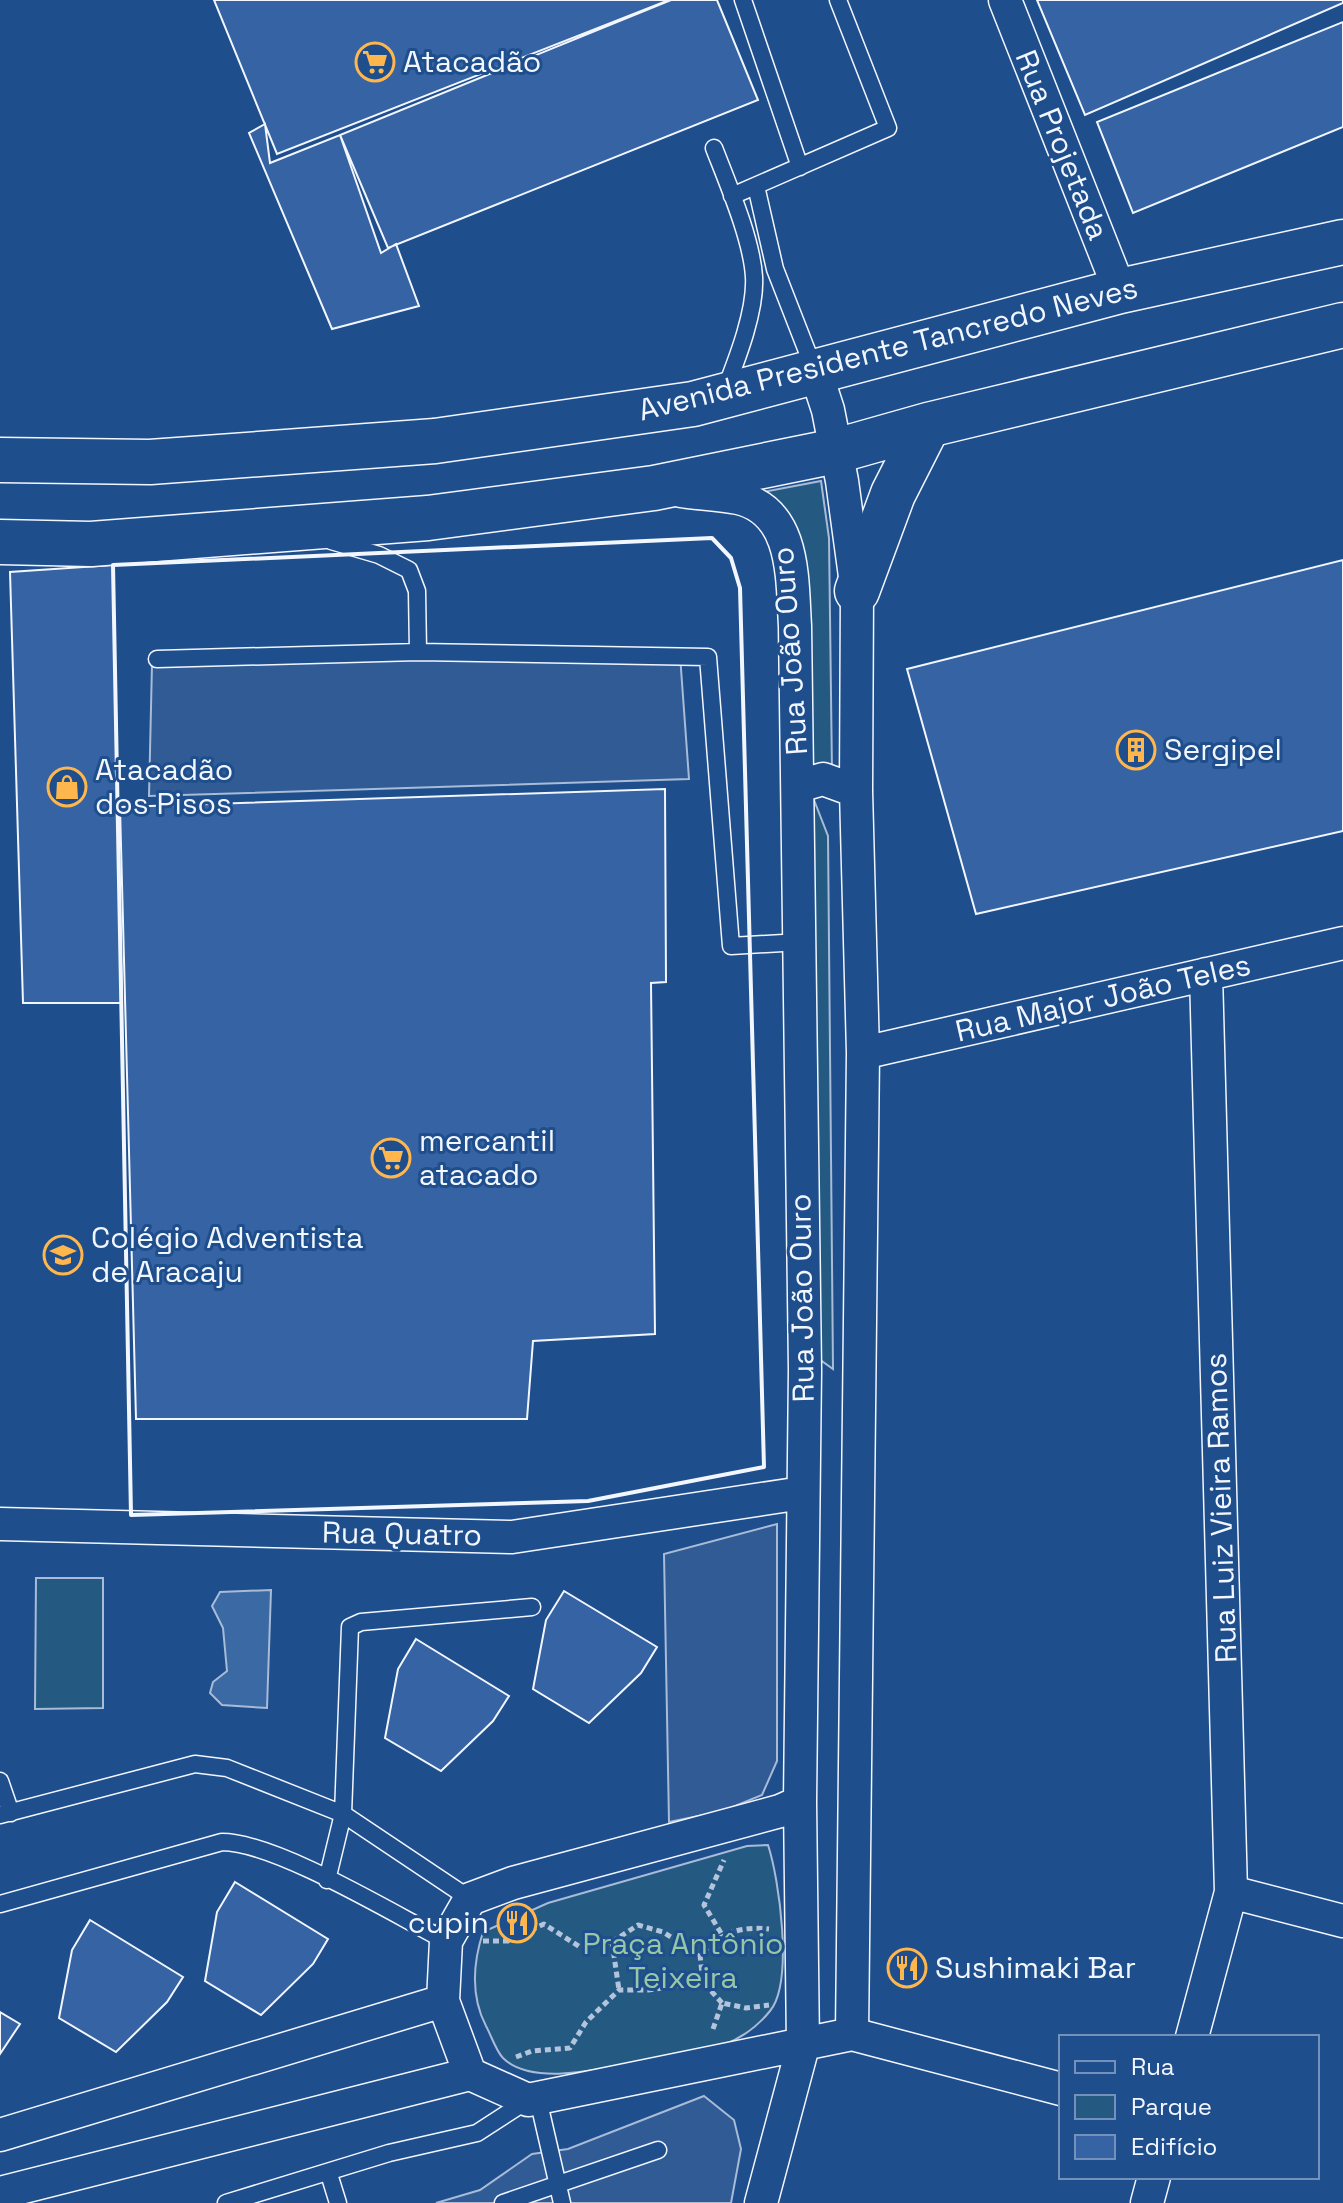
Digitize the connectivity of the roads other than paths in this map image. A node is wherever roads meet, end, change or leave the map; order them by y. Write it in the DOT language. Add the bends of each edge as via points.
graph roads {
  1 [pos="743,0"];
  2 [pos="838,0"];
  3 [pos="1005,0"];
  4 [pos="714,148"];
  5 [pos="800,167"];
  6 [pos="756,186"];
  7 [pos="732,196"];
  8 [pos="1343,242"];
  9 [pos="1120,291"];
  10 [pos="1343,325"];
  11 [pos="815,370"];
  12 [pos="723,395"];
  13 [pos="928,425"];
  14 [pos="836,451"];
  15 [pos="0,460"];
  16 [pos="654,488"];
  17 [pos="283,529"];
  18 [pos="0,542"];
  19 [pos="857,591"];
  20 [pos="418,652"];
  21 [pos="157,659"];
  22 [pos="799,786"];
  23 [pos="856,791"];
  24 [pos="800,942"];
  25 [pos="1343,943"];
  26 [pos="1206,974"];
  27 [pos="863,1053"];
  28 [pos="857,1365"];
  29 [pos="805,1370"];
  30 [pos="802,1493"];
  31 [pos="0,1524"];
  32 [pos="532,1607"];
  33 [pos="0,1781"];
  34 [pos="800,1802"];
  35 [pos="5,1814"];
  36 [pos="343,1814"];
  37 [pos="327,1880"];
  38 [pos="1231,1892"];
  39 [pos="470,1899"];
  40 [pos="0,1904"];
  41 [pos="1343,1921"];
  42 [pos="446,1941"];
  43 [pos="443,2001"];
  44 [pos="852,2034"];
  45 [pos="1193,2035"];
  46 [pos="803,2046"];
  47 [pos="470,2074"];
  48 [pos="1059,2088"];
  49 [pos="533,2099"];
  50 [pos="0,2135"];
  51 [pos="658,2150"];
  52 [pos="329,2174"];
  53 [pos="1153,2179"];
  54 [pos="557,2182"];
  55 [pos="0,2193"];
  56 [pos="248,2201"];
  57 [pos="226,2203"];
  58 [pos="338,2203"];
  59 [pos="503,2203"];
  60 [pos="562,2203"];
  61 [pos="761,2203"];
  62 [pos="1147,2203"];
  1 -- 5 [label="lane"];
  2 -- 5 [label="lane" via="888,128"];
  3 -- 9 [label="street, Rua Projetada"];
  4 -- 7 [label="lane"];
  5 -- 6 [label="lane"];
  6 -- 7 [label="lane"];
  6 -- 11 [label="lane" via="775,269"];
  7 -- 12 [label="lane" via="754,278 741,348"];
  8 -- 9 [label="main road, Avenida Presidente Tancredo Neves"];
  9 -- 11 [label="main road, Avenida Presidente Tancredo Neves"];
  10 -- 13 [label="main road"];
  11 -- 12 [label="main road, Avenida Presidente Tancredo Neves"];
  11 -- 14 [label="street, Rua João Ouro"];
  12 -- 15 [label="main road, Avenida Presidente Tancredo Neves" via="693,404 435,441 150,462"];
  13 -- 14 [label="main road"];
  13 -- 19 [label="main road" via="893,494"];
  14 -- 16 [label="main road"];
  14 -- 19 [label="street, Rua João Ouro"];
  16 -- 17 [label="main road" via="428,518"];
  16 -- 22 [label="street, Rua João Ouro" via="747,501 783,533 790,559"];
  17 -- 18 [label="main road" via="91,544"];
  17 -- 20 [label="lane" via="379,555 409,570 417,591"];
  19 -- 23 [label="street, Rua João Ouro"];
  20 -- 21 [label="lane"];
  20 -- 24 [label="lane" via="708,657 731,946"];
  22 -- 23 [label="street" via="823,779"];
  22 -- 24 [label="street, Rua João Ouro"];
  23 -- 27 [label="street, Rua João Ouro"];
  24 -- 29 [label="street, Rua João Ouro"];
  25 -- 26 [label="street, Rua Major João Teles"];
  26 -- 27 [label="street, Rua Major João Teles"];
  26 -- 38 [label="street, Rua Luiz Vieira Ramos"];
  27 -- 28 [label="street, Rua João Ouro"];
  28 -- 29 [label="street" via="833,1381"];
  28 -- 44 [label="street, Rua João Ouro"];
  29 -- 30 [label="street, Rua João Ouro"];
  30 -- 31 [label="street, Rua Quatro" via="512,1537"];
  30 -- 34 [label="street, Rua João Ouro"];
  32 -- 36 [label="lane" via="350,1627"];
  33 -- 35 [label="lane"];
  34 -- 39 [label="street"];
  34 -- 46 [label="street, Rua João Ouro"];
  35 -- 36 [label="lane" via="195,1764 227,1768"];
  36 -- 37 [label="lane"];
  36 -- 39 [label="lane"];
  37 -- 40 [label="lane" via="253,1846 222,1842"];
  37 -- 42 [label="lane"];
  38 -- 41 [label="street"];
  38 -- 45 [label="street, Rua Luiz Vieira Ramos"];
  39 -- 42 [label="street"];
  42 -- 43 [label="street"];
  43 -- 47 [label="street"];
  43 -- 50 [label="street"];
  44 -- 46 [label="street"];
  44 -- 48 [label="street"];
  46 -- 49 [label="street"];
  46 -- 61 [label="street, Rua João Ouro"];
  47 -- 49 [label="street"];
  47 -- 55 [label="street"];
  49 -- 52 [label="lane" via="477,2133 389,2153"];
  49 -- 54 [label="lane"];
  51 -- 54 [label="lane"];
  52 -- 56 [label="lane"];
  52 -- 58 [label="lane"];
  53 -- 62 [label="street"];
  54 -- 59 [label="lane"];
  54 -- 60 [label="lane"];
  56 -- 57 [label="lane"];
}
